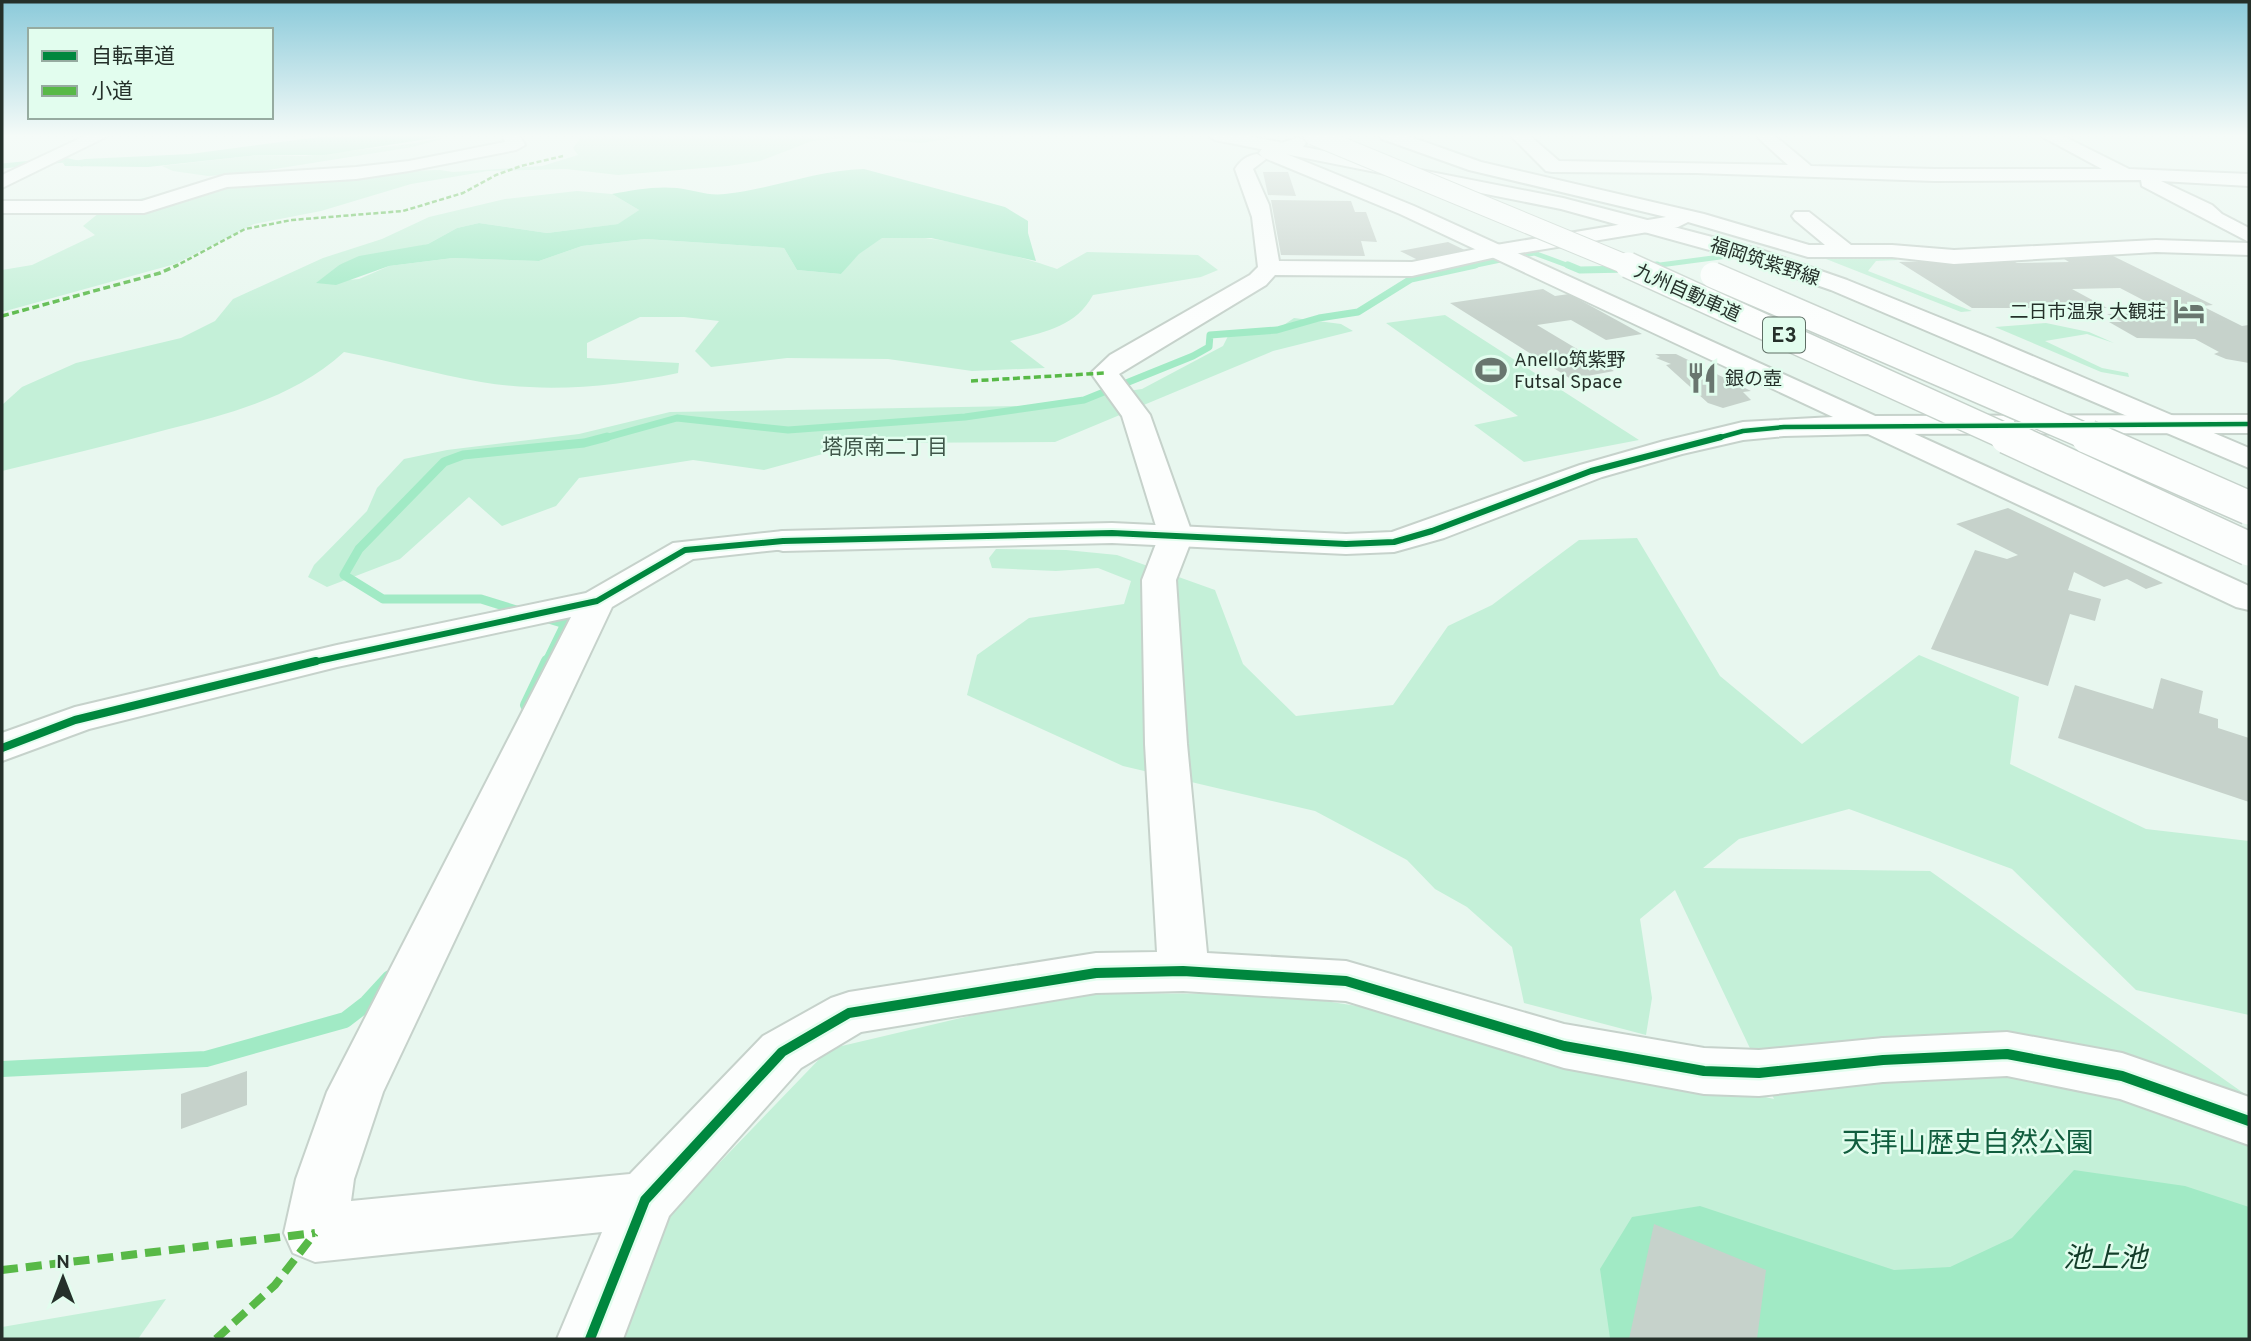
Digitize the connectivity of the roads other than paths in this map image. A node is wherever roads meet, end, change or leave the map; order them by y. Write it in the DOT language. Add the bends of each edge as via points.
graph roads {
  1 [pos="173,198"];
  2 [pos="1258,198"];
  3 [pos="1380,198"];
  4 [pos="1453,198"];
  5 [pos="1517,198"];
  6 [pos="1527,198"];
  7 [pos="1571,198"];
  8 [pos="1612,198"];
  9 [pos="2180,198"];
  10 [pos="2,207"];
  11 [pos="1802,216"];
  12 [pos="1697,218"];
  13 [pos="1674,221"];
  14 [pos="1645,225"];
  15 [pos="2249,236"];
  16 [pos="2249,249"];
  17 [pos="1496,251"];
  18 [pos="1846,251"];
  19 [pos="1662,254"];
  20 [pos="1687,264"];
  21 [pos="1269,268"];
  22 [pos="2249,424"];
  23 [pos="1876,425"];
  24 [pos="2171,425"];
  25 [pos="2205,425"];
  26 [pos="2249,444"];
  27 [pos="2249,459"];
  28 [pos="2249,508"];
  29 [pos="1176,536"];
  30 [pos="2249,549"];
  31 [pos="2249,599"];
  32 [pos="597,601"];
  33 [pos="2,748"];
  34 [pos="1183,971"];
  35 [pos="2249,1121"];
  36 [pos="645,1200"];
  37 [pos="590,1339"];
  1 -- 10 [label="main road" via="144,207"];
  2 -- 21 [label="main road" via="1266,226"];
  3 -- 17 [label="main road"];
  4 -- 30 [label="main road, 九州自動車道 / E3, bridge" via="1513,216 1692,293"];
  5 -- 19 [label="main road, 九州自動車道"];
  6 -- 14 [label="main road, 福岡筑紫野線"];
  7 -- 13 [label="main road, 福岡筑紫野線"];
  8 -- 12 [label="main road"];
  9 -- 15 [label="main road"];
  11 -- 18 [label="main road"];
  12 -- 13 [label="main road"];
  12 -- 18 [label="main road" via="1808,251"];
  13 -- 14 [label="main road"];
  13 -- 25 [label="main road, 福岡筑紫野線" via="1853,278"];
  14 -- 17 [label="main road"];
  14 -- 24 [label="main road, 福岡筑紫野線" via="1839,285"];
  16 -- 18 [label="main road" via="2156,246 1954,257"];
  17 -- 21 [label="main road" via="1412,269"];
  17 -- 23 [label="main road"];
  20 -- 28 [label="main road, 九州自動車道 / E3, bridge"];
  21 -- 29 [label="main road" via="1258,280 1104,373 1136,415"];
  22 -- 25 [label="main road"];
  23 -- 24 [label="main road"];
  23 -- 29 [label="main road" via="1784,426 1720,436 1591,471 1394,542"];
  23 -- 31 [label="main road"];
  24 -- 25 [label="main road"];
  24 -- 27 [label="main road, 福岡筑紫野線"];
  25 -- 26 [label="main road, 福岡筑紫野線"];
  29 -- 32 [label="main road" via="1112,533 783,541 685,550"];
  29 -- 34 [label="main road" via="1159,580"];
  32 -- 33 [label="main road" via="337,656 89,716"];
  32 -- 36 [label="main road" via="355,1092 325,1179 315,1233"];
  34 -- 35 [label="main road" via="1346,981 1564,1046 1704,1071 1759,1073 1883,1059 2007,1054 2122,1076"];
  34 -- 36 [label="main road" via="1096,973 849,1013 782,1052"];
  36 -- 37 [label="main road"];
}
